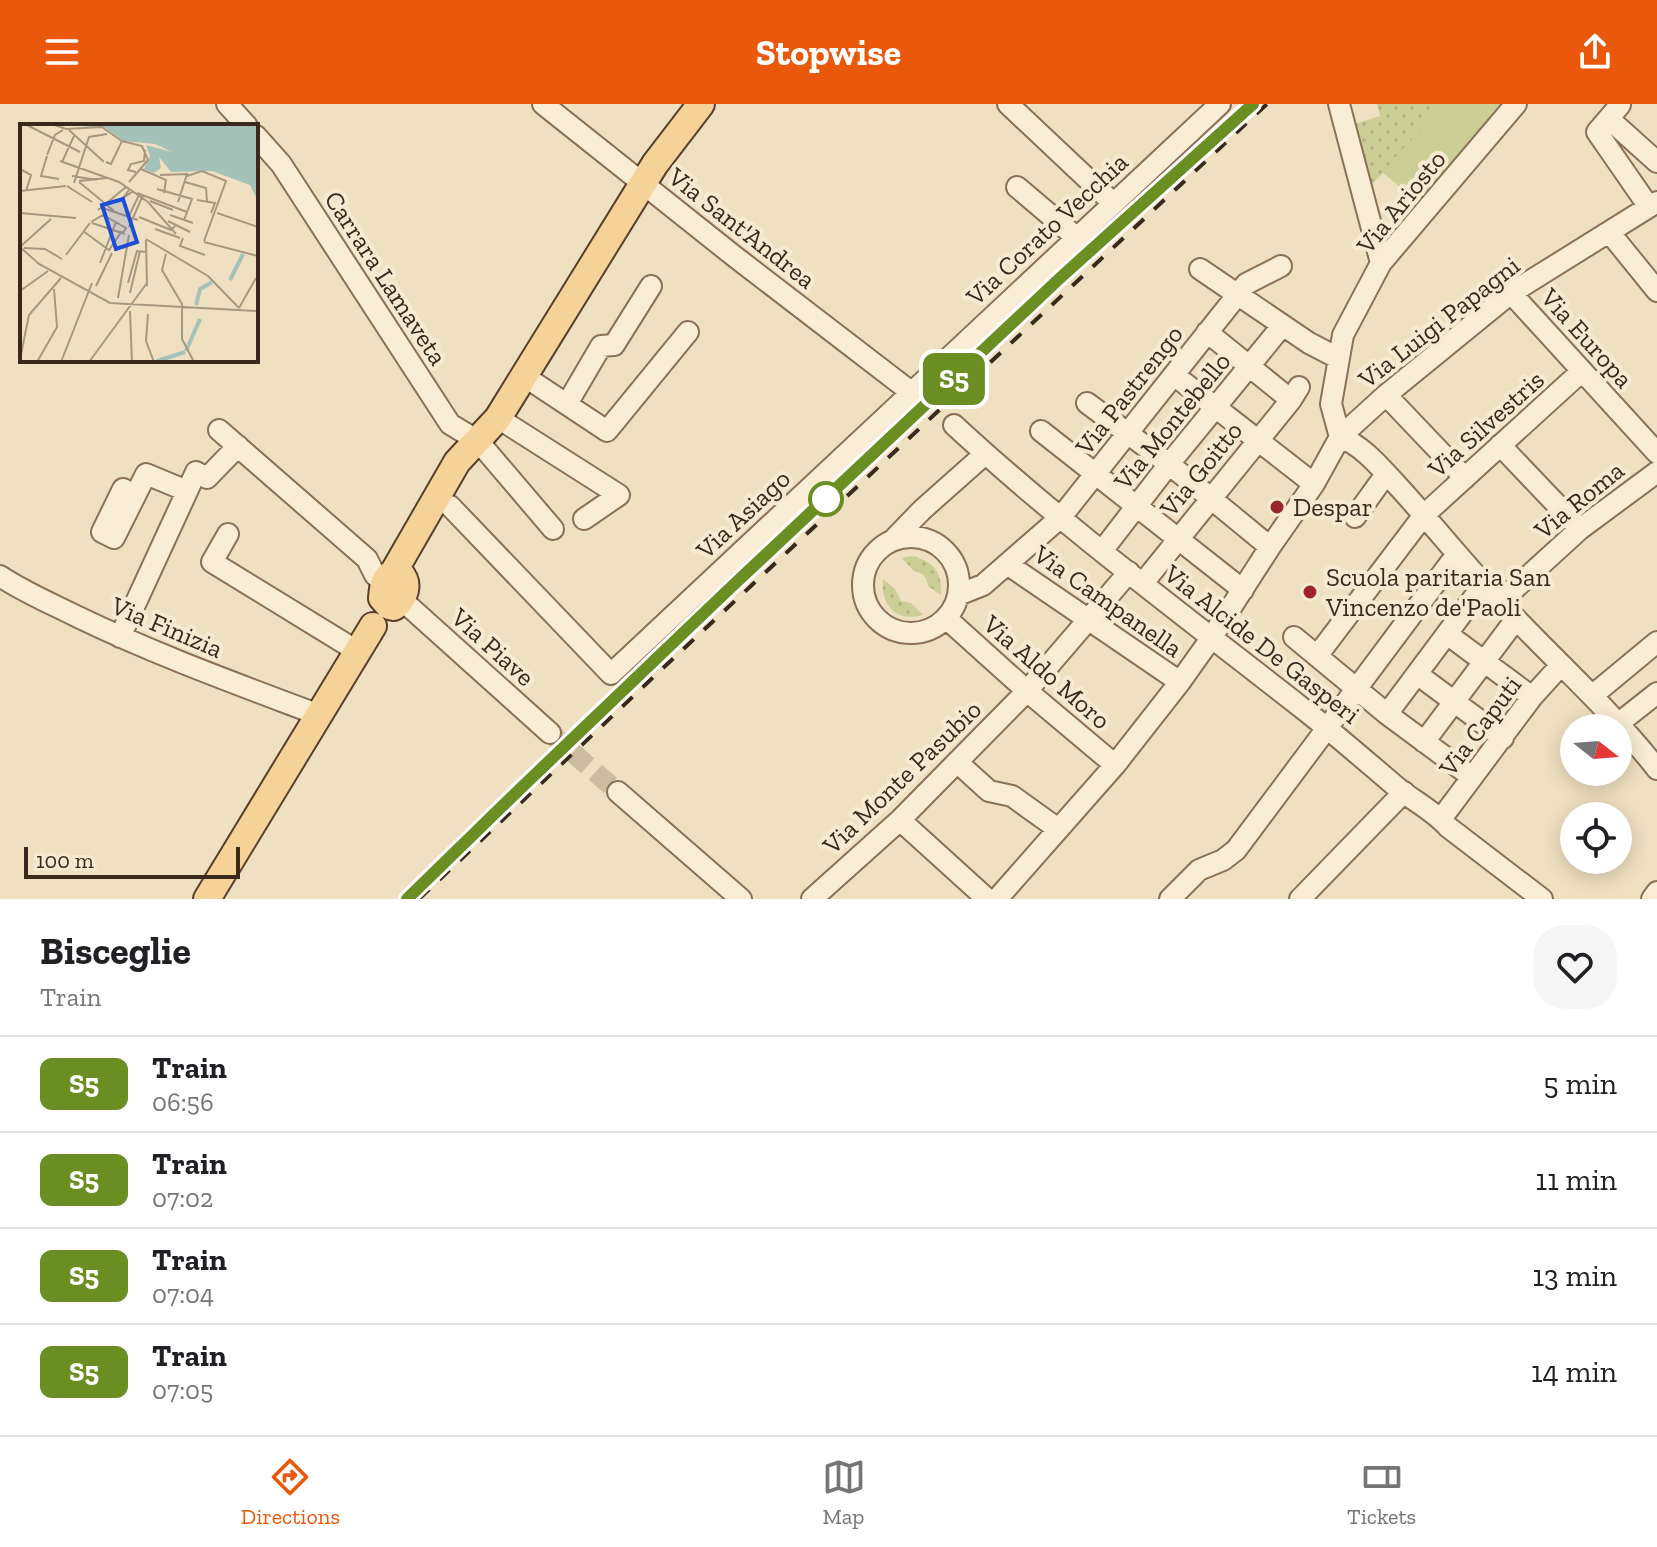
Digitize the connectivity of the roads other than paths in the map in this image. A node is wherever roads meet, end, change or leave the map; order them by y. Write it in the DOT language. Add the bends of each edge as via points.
graph roads {
  1 [pos="227,104"];
  2 [pos="543,104"];
  3 [pos="701,104"];
  4 [pos="1220,104"];
  5 [pos="1339,104"];
  6 [pos="1516,104"];
  7 [pos="1008,105"];
  8 [pos="1613,113"];
  9 [pos="245,124"];
  10 [pos="258,138"];
  11 [pos="1654,154"];
  12 [pos="643,183"];
  13 [pos="1017,187"];
  14 [pos="1113,203"];
  15 [pos="1653,205"];
  16 [pos="1610,233"];
  17 [pos="1076,237"];
  18 [pos="1381,263"];
  19 [pos="1281,266"];
  20 [pos="1200,269"];
  21 [pos="651,286"];
  22 [pos="1657,291"];
  23 [pos="1511,293"];
  24 [pos="1237,296"];
  25 [pos="1282,326"];
  26 [pos="688,332"];
  27 [pos="1207,332"];
  28 [pos="1338,358"];
  29 [pos="1250,367"];
  30 [pos="1582,371"];
  31 [pos="1174,375"];
  32 [pos="524,376"];
  33 [pos="911,392"];
  34 [pos="1386,395"];
  35 [pos="1087,403"];
  36 [pos="567,404"];
  37 [pos="1216,408"];
  38 [pos="498,418"];
  39 [pos="954,425"];
  40 [pos="219,430"];
  41 [pos="1041,431"];
  42 [pos="1128,434"];
  43 [pos="1340,437"];
  44 [pos="478,441"];
  45 [pos="1257,441"];
  46 [pos="1500,445"];
  47 [pos="238,446"];
  48 [pos="1657,453"];
  49 [pos="985,454"];
  50 [pos="1169,464"];
  51 [pos="1096,474"];
  52 [pos="1386,474"];
  53 [pos="1656,475"];
  54 [pos="1465,478"];
  55 [pos="1314,484"];
  56 [pos="187,491"];
  57 [pos="135,495"];
  58 [pos="1211,498"];
  59 [pos="450,506"];
  60 [pos="1136,507"];
  61 [pos="1424,515"];
  62 [pos="1061,517"];
  63 [pos="1355,517"];
  64 [pos="584,519"];
  65 [pos="553,529"];
  66 [pos="1580,529"];
  67 [pos="228,534"];
  68 [pos="1178,539"];
  69 [pos="893,540"];
  70 [pos="1270,547"];
  71 [pos="1102,551"];
  72 [pos="1457,554"];
  73 [pos="1007,564"];
  74 [pos="0,576"];
  75 [pos="1136,578"];
  76 [pos="1484,584"];
  77 [pos="393,590"];
  78 [pos="1243,590"];
  79 [pos="958,595"];
  80 [pos="1500,602"];
  81 [pos="946,618"];
  82 [pos="1089,619"];
  83 [pos="1516,619"];
  84 [pos="1447,634"];
  85 [pos="120,637"];
  86 [pos="1212,637"];
  87 [pos="1294,637"];
  88 [pos="1657,642"];
  89 [pos="357,651"];
  90 [pos="1317,656"];
  91 [pos="1484,661"];
  92 [pos="1561,665"];
  93 [pos="1417,674"];
  94 [pos="1180,682"];
  95 [pos="1356,688"];
  96 [pos="1027,691"];
  97 [pos="1657,693"];
  98 [pos="1593,695"];
  99 [pos="1532,697"];
  100 [pos="1454,702"];
  101 [pos="1387,714"];
  102 [pos="1611,714"];
  103 [pos="1630,714"];
  104 [pos="319,715"];
  105 [pos="1327,728"];
  106 [pos="550,733"];
  107 [pos="1632,736"];
  108 [pos="1503,738"];
  109 [pos="1424,742"];
  110 [pos="1653,756"];
  111 [pos="957,762"];
  112 [pos="1115,765"];
  113 [pos="1472,777"];
  114 [pos="618,792"];
  115 [pos="1404,792"];
  116 [pos="1441,819"];
  117 [pos="900,820"];
  118 [pos="1058,829"];
  119 [pos="1657,892"];
  120 [pos="207,899"];
  121 [pos="741,899"];
  122 [pos="812,899"];
  123 [pos="987,899"];
  124 [pos="997,899"];
  125 [pos="1170,899"];
  126 [pos="1300,899"];
  127 [pos="1542,899"];
  128 [pos="1652,899"];
  1 -- 9 [label="street"];
  2 -- 12 [label="street, Via Sant'Andrea"];
  3 -- 12 [label="main road"];
  4 -- 14 [label="street, Via Corato Vecchia"];
  5 -- 18 [label="street"];
  6 -- 18 [label="street, Via Ariosto"];
  7 -- 14 [label="street"];
  8 -- 11 [label="street"];
  8 -- 15 [label="street"];
  10 -- 44 [label="street, Carrara Lamaveta" via="281,164 450,424"];
  12 -- 32 [label="main road"];
  12 -- 33 [label="street, Via Sant'Andrea"];
  13 -- 17 [label="street"];
  14 -- 17 [label="street, Via Corato Vecchia"];
  15 -- 16 [label="street, Via Luigi Papagni"];
  16 -- 22 [label="street"];
  16 -- 23 [label="street, Via Luigi Papagni"];
  17 -- 33 [label="street, Via Corato Vecchia"];
  18 -- 28 [label="street, Via Ariosto" via="1343,335"];
  19 -- 24 [label="street, Via Pastrengo" via="1246,284"];
  20 -- 24 [label="street"];
  21 -- 36 [label="street" via="614,345 601,346"];
  23 -- 30 [label="street, Via Europa"];
  23 -- 34 [label="street, Via Luigi Papagni"];
  24 -- 25 [label="street"];
  24 -- 27 [label="street, Via Pastrengo"];
  25 -- 28 [label="street"];
  25 -- 29 [label="street, Via Montebello"];
  26 -- 36 [label="street" via="607,431"];
  27 -- 29 [label="street"];
  27 -- 31 [label="street, Via Pastrengo"];
  28 -- 43 [label="street, Via Ariosto" via="1331,404"];
  29 -- 37 [label="street, Via Montebello"];
  29 -- 45 [label="street, Via Goitto" via="1295,394"];
  30 -- 46 [label="street, Via Silvestris"];
  30 -- 48 [label="street, Via Europa"];
  31 -- 37 [label="street"];
  31 -- 42 [label="street, Via Pastrengo"];
  32 -- 36 [label="street"];
  32 -- 38 [label="main road"];
  33 -- 59 [label="street, Via Asiago" via="611,674"];
  34 -- 43 [label="street, Via Luigi Papagni"];
  34 -- 54 [label="street"];
  35 -- 42 [label="street"];
  37 -- 45 [label="street"];
  37 -- 50 [label="street, Via Montebello"];
  38 -- 44 [label="main road"];
  38 -- 64 [label="street" via="619,495"];
  39 -- 49 [label="street, Via Alcide De Gasperi"];
  40 -- 47 [label="street, Via Piave"];
  41 -- 51 [label="street"];
  42 -- 50 [label="street"];
  42 -- 51 [label="street, Via Pastrengo"];
  43 -- 52 [label="street" via="1353,442"];
  43 -- 55 [label="street"];
  44 -- 59 [label="main road" via="471,473"];
  44 -- 65 [label="street, Carrara Lamaveta"];
  44 -- 77 [label="main road" via="457,462"];
  45 -- 55 [label="street"];
  45 -- 58 [label="street, Via Goitto"];
  46 -- 54 [label="street, Via Silvestris"];
  46 -- 66 [label="street"];
  47 -- 56 [label="street" via="207,478 196,472"];
  47 -- 77 [label="street, Via Piave" via="367,559 375,575"];
  49 -- 62 [label="street, Via Alcide De Gasperi"];
  49 -- 69 [label="street"];
  50 -- 58 [label="street"];
  50 -- 60 [label="street, Via Montebello"];
  51 -- 60 [label="street"];
  51 -- 62 [label="street, Via Pastrengo"];
  52 -- 61 [label="street"];
  52 -- 63 [label="street"];
  53 -- 66 [label="street, Via Roma"];
  54 -- 61 [label="street, Via Silvestris"];
  55 -- 70 [label="street"];
  56 -- 57 [label="street" via="146,474"];
  56 -- 85 [label="street"];
  58 -- 68 [label="street, Via Goitto"];
  58 -- 70 [label="street"];
  59 -- 77 [label="main road"];
  60 -- 68 [label="street"];
  60 -- 71 [label="street, Via Montebello"];
  61 -- 72 [label="street"];
  61 -- 90 [label="street, Via Silvestris"];
  62 -- 71 [label="street, Via Alcide De Gasperi"];
  62 -- 73 [label="street, Via Pastrengo"];
  66 -- 80 [label="street, Via Roma"];
  67 -- 89 [label="street" via="212,562"];
  68 -- 75 [label="street, Via Goitto"];
  68 -- 78 [label="street"];
  69 -- 79 [label="street" via="922,538 947,553 955,566"];
  69 -- 81 [label="street" via="869,561 864,595 870,611 897,631 915,633"];
  70 -- 78 [label="street"];
  71 -- 75 [label="street, Via Alcide De Gasperi"];
  72 -- 76 [label="street"];
  72 -- 95 [label="street"];
  73 -- 79 [label="street, Via Pastrengo" via="983,585"];
  73 -- 82 [label="street, Via Campanella"];
  74 -- 85 [label="street, Via Finizia"];
  75 -- 82 [label="street, Via Goitto"];
  75 -- 86 [label="street, Via Alcide De Gasperi"];
  76 -- 80 [label="street"];
  76 -- 84 [label="street"];
  77 -- 89 [label="main road"];
  77 -- 106 [label="street, Via Piave"];
  78 -- 86 [label="street"];
  79 -- 81 [label="street"];
  80 -- 83 [label="street"];
  81 -- 96 [label="street, Via Aldo Moro"];
  82 -- 94 [label="street, Via Campanella"];
  82 -- 96 [label="street, Via Monte Pasubio"];
  83 -- 91 [label="street"];
  83 -- 92 [label="street"];
  84 -- 91 [label="street"];
  84 -- 93 [label="street"];
  85 -- 104 [label="street, Via Finizia"];
  86 -- 94 [label="street"];
  86 -- 105 [label="street, Via Alcide De Gasperi"];
  87 -- 90 [label="street"];
  88 -- 98 [label="street"];
  89 -- 104 [label="main road"];
  90 -- 95 [label="street"];
  91 -- 99 [label="street"];
  91 -- 100 [label="street"];
  92 -- 98 [label="street"];
  92 -- 99 [label="street, Via Caputi"];
  93 -- 100 [label="street"];
  93 -- 101 [label="street"];
  94 -- 112 [label="street"];
  95 -- 101 [label="street"];
  95 -- 105 [label="street"];
  96 -- 111 [label="street, Via Monte Pasubio"];
  96 -- 112 [label="street, Via Aldo Moro"];
  97 -- 103 [label="street"];
  98 -- 102 [label="street"];
  99 -- 108 [label="street, Via Caputi"];
  100 -- 108 [label="street"];
  100 -- 109 [label="street"];
  101 -- 109 [label="street"];
  104 -- 120 [label="main road"];
  105 -- 115 [label="street, Via Alcide De Gasperi"];
  105 -- 125 [label="street" via="1236,850 1199,870"];
  107 -- 110 [label="street"];
  108 -- 113 [label="street, Via Caputi"];
  109 -- 113 [label="street"];
  111 -- 117 [label="street, Via Monte Pasubio"];
  111 -- 118 [label="street" via="989,791 1012,796"];
  112 -- 118 [label="street"];
  113 -- 116 [label="street, Via Caputi"];
  114 -- 121 [label="street"];
  115 -- 116 [label="street, Via Alcide De Gasperi"];
  115 -- 126 [label="street"];
  116 -- 127 [label="street, Via Alcide De Gasperi"];
  117 -- 122 [label="street, Via Monte Pasubio"];
  117 -- 123 [label="street"];
  118 -- 124 [label="street"];
  119 -- 128 [label="street"];
}
